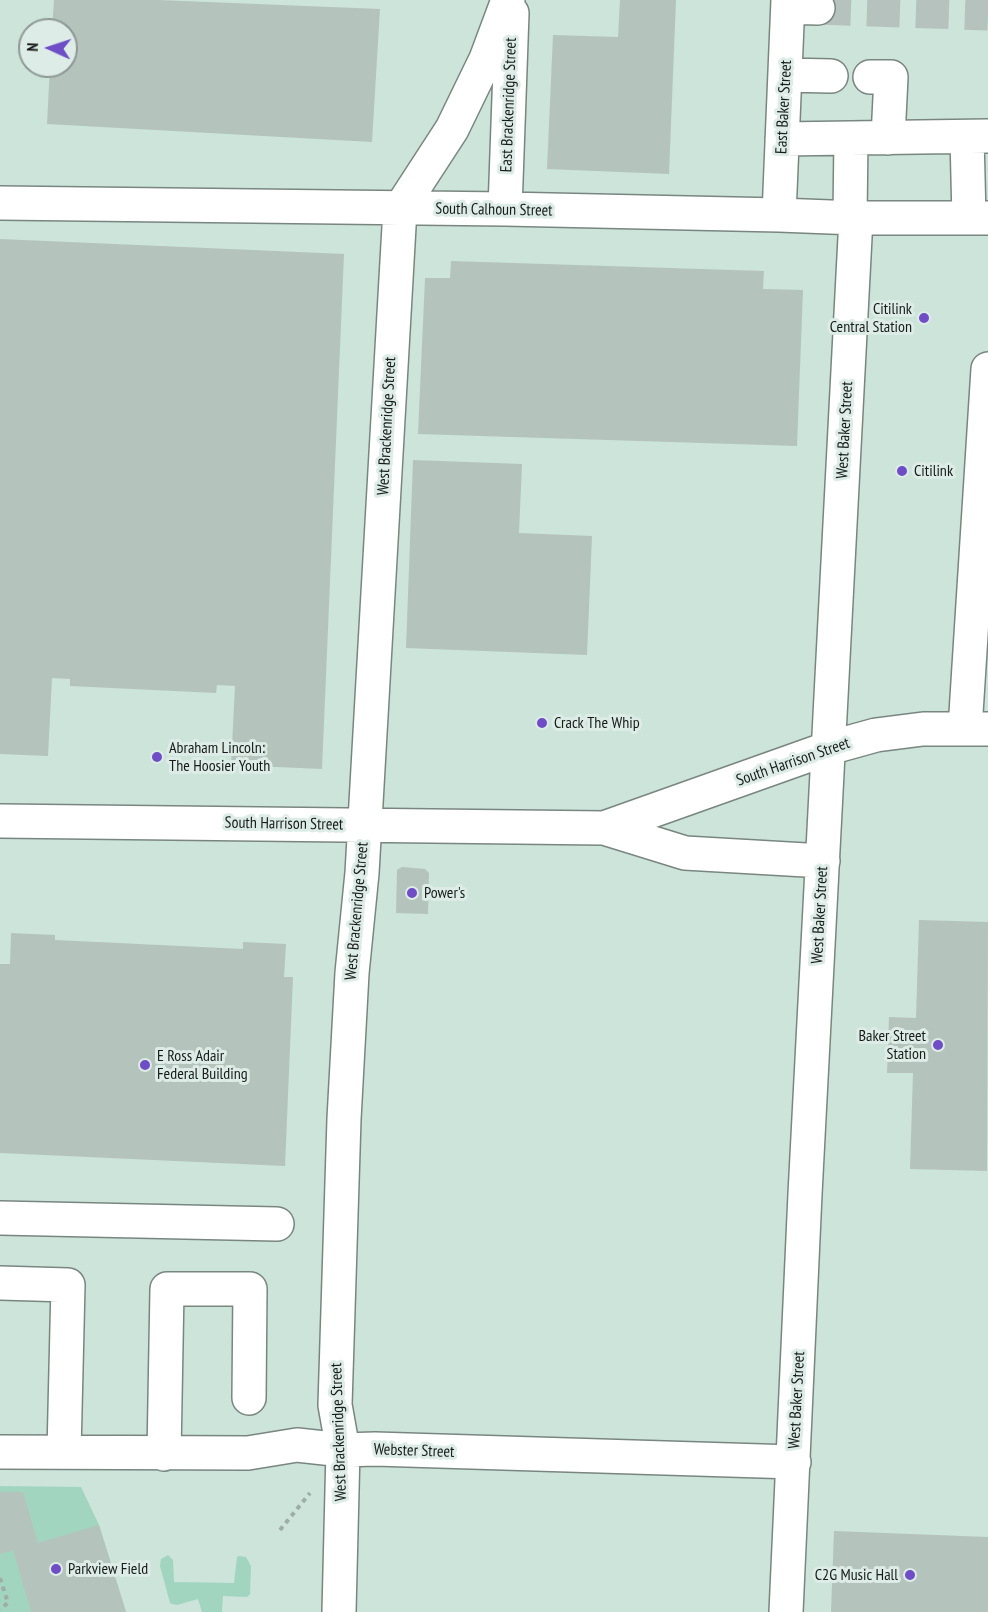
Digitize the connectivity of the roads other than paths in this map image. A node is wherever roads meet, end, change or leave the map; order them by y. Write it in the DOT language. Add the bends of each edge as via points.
graph roads {
  1 [pos="508,0"];
  2 [pos="513,0"];
  3 [pos="798,5"];
  4 [pos="785,75"];
  5 [pos="831,76"];
  6 [pos="870,76"];
  7 [pos="978,137"];
  8 [pos="851,138"];
  9 [pos="888,138"];
  10 [pos="782,139"];
  11 [pos="0,203"];
  12 [pos="400,209"];
  13 [pos="505,209"];
  14 [pos="779,214"];
  15 [pos="853,218"];
  16 [pos="978,218"];
  17 [pos="988,369"];
  18 [pos="976,729"];
  19 [pos="829,748"];
  20 [pos="0,821"];
  21 [pos="364,825"];
  22 [pos="604,828"];
  23 [pos="823,861"];
  24 [pos="0,1218"];
  25 [pos="277,1224"];
  26 [pos="0,1284"];
  27 [pos="249,1398"];
  28 [pos="343,1450"];
  29 [pos="0,1452"];
  30 [pos="64,1452"];
  31 [pos="164,1454"];
  32 [pos="794,1462"];
  33 [pos="339,1612"];
  34 [pos="786,1612"];
  1 -- 12 [label="street" via="486,59 452,129"];
  2 -- 13 [label="street, East Brackenridge Street"];
  3 -- 4 [label="street, East Baker Street"];
  4 -- 5 [label="street"];
  4 -- 10 [label="street, East Baker Street"];
  6 -- 9 [label="street" via="891,77"];
  7 -- 9 [label="street"];
  7 -- 16 [label="street"];
  8 -- 9 [label="street"];
  8 -- 10 [label="street"];
  8 -- 15 [label="street, West Baker Street"];
  10 -- 14 [label="street, East Baker Street"];
  11 -- 12 [label="street, South Calhoun Street"];
  12 -- 13 [label="street, South Calhoun Street"];
  12 -- 21 [label="street, West Brackenridge Street"];
  13 -- 14 [label="street, South Calhoun Street"];
  14 -- 15 [label="street, South Calhoun Street"];
  15 -- 16 [label="street, South Calhoun Street"];
  15 -- 19 [label="street, West Baker Street"];
  17 -- 18 [label="street"];
  18 -- 19 [label="street, South Harrison Street" via="923,729 876,735"];
  19 -- 22 [label="street, South Harrison Street"];
  19 -- 23 [label="street, West Baker Street"];
  20 -- 21 [label="street, South Harrison Street"];
  21 -- 22 [label="street, South Harrison Street"];
  21 -- 28 [label="street, West Brackenridge Street" via="344,1131 335,1405"];
  22 -- 23 [label="street, South Harrison Street" via="685,853"];
  23 -- 32 [label="street, West Baker Street"];
  24 -- 25 [label="street"];
  26 -- 30 [label="street" via="68,1285"];
  27 -- 31 [label="street" via="250,1289 167,1289"];
  28 -- 31 [label="street, Webster Street" via="297,1445 248,1453"];
  28 -- 32 [label="street, Webster Street"];
  28 -- 33 [label="street, West Brackenridge Street"];
  29 -- 30 [label="street, Webster Street"];
  30 -- 31 [label="street, Webster Street"];
  32 -- 34 [label="street, West Baker Street"];
}
